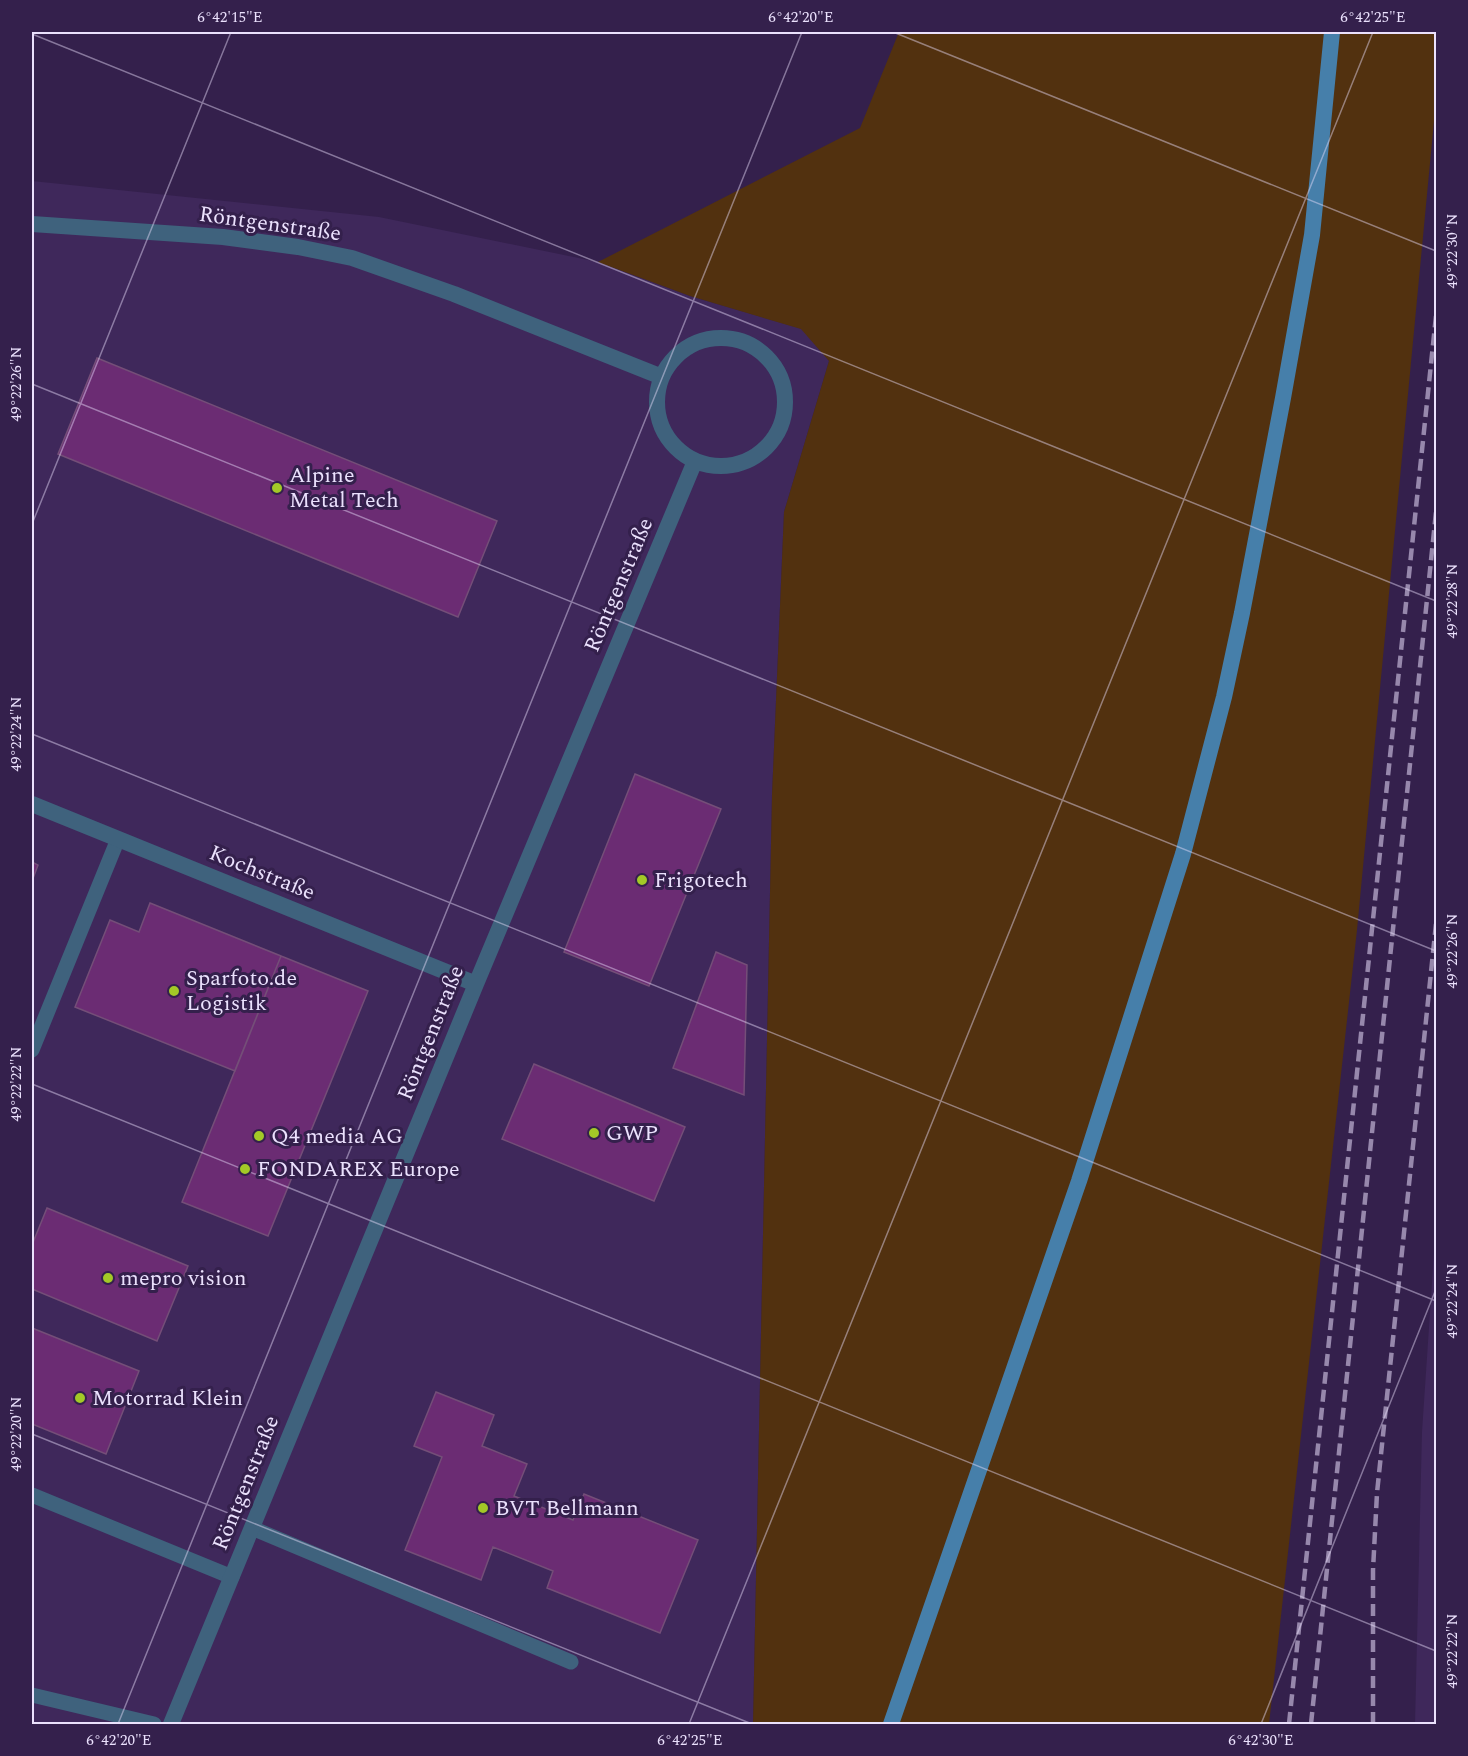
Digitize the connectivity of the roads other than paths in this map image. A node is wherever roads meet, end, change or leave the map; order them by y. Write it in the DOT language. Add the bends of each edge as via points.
graph roads {
  1 [pos="1332,32"];
  2 [pos="32,224"];
  3 [pos="662,376"];
  4 [pos="695,461"];
  5 [pos="32,804"];
  6 [pos="118,839"];
  7 [pos="476,984"];
  8 [pos="32,1050"];
  9 [pos="32,1495"];
  10 [pos="252,1528"];
  11 [pos="232,1576"];
  12 [pos="571,1662"];
  13 [pos="32,1695"];
  14 [pos="154,1725"];
  15 [pos="171,1725"];
  16 [pos="891,1725"];
  1 -- 16 [label="main road" via="1312,235 1283,398 1224,697 1186,843 1079,1181"];
  2 -- 3 [label="street, Röntgenstraße" via="223,237 352,258"];
  3 -- 4 [label="street" via="658,416 678,450"];
  3 -- 4 [label="street" via="673,358 690,345 710,338 732,338 752,346 769,360 781,378 785,399 782,420 773,440 757,455 738,464 716,466"];
  4 -- 7 [label="street, Röntgenstraße"];
  5 -- 6 [label="street, Kochstraße"];
  6 -- 7 [label="street, Kochstraße"];
  6 -- 8 [label="lane"];
  7 -- 10 [label="street, Röntgenstraße"];
  9 -- 11 [label="lane"];
  10 -- 11 [label="street, Röntgenstraße"];
  10 -- 12 [label="lane"];
  11 -- 15 [label="street, Röntgenstraße"];
  13 -- 14 [label="lane"];
}
